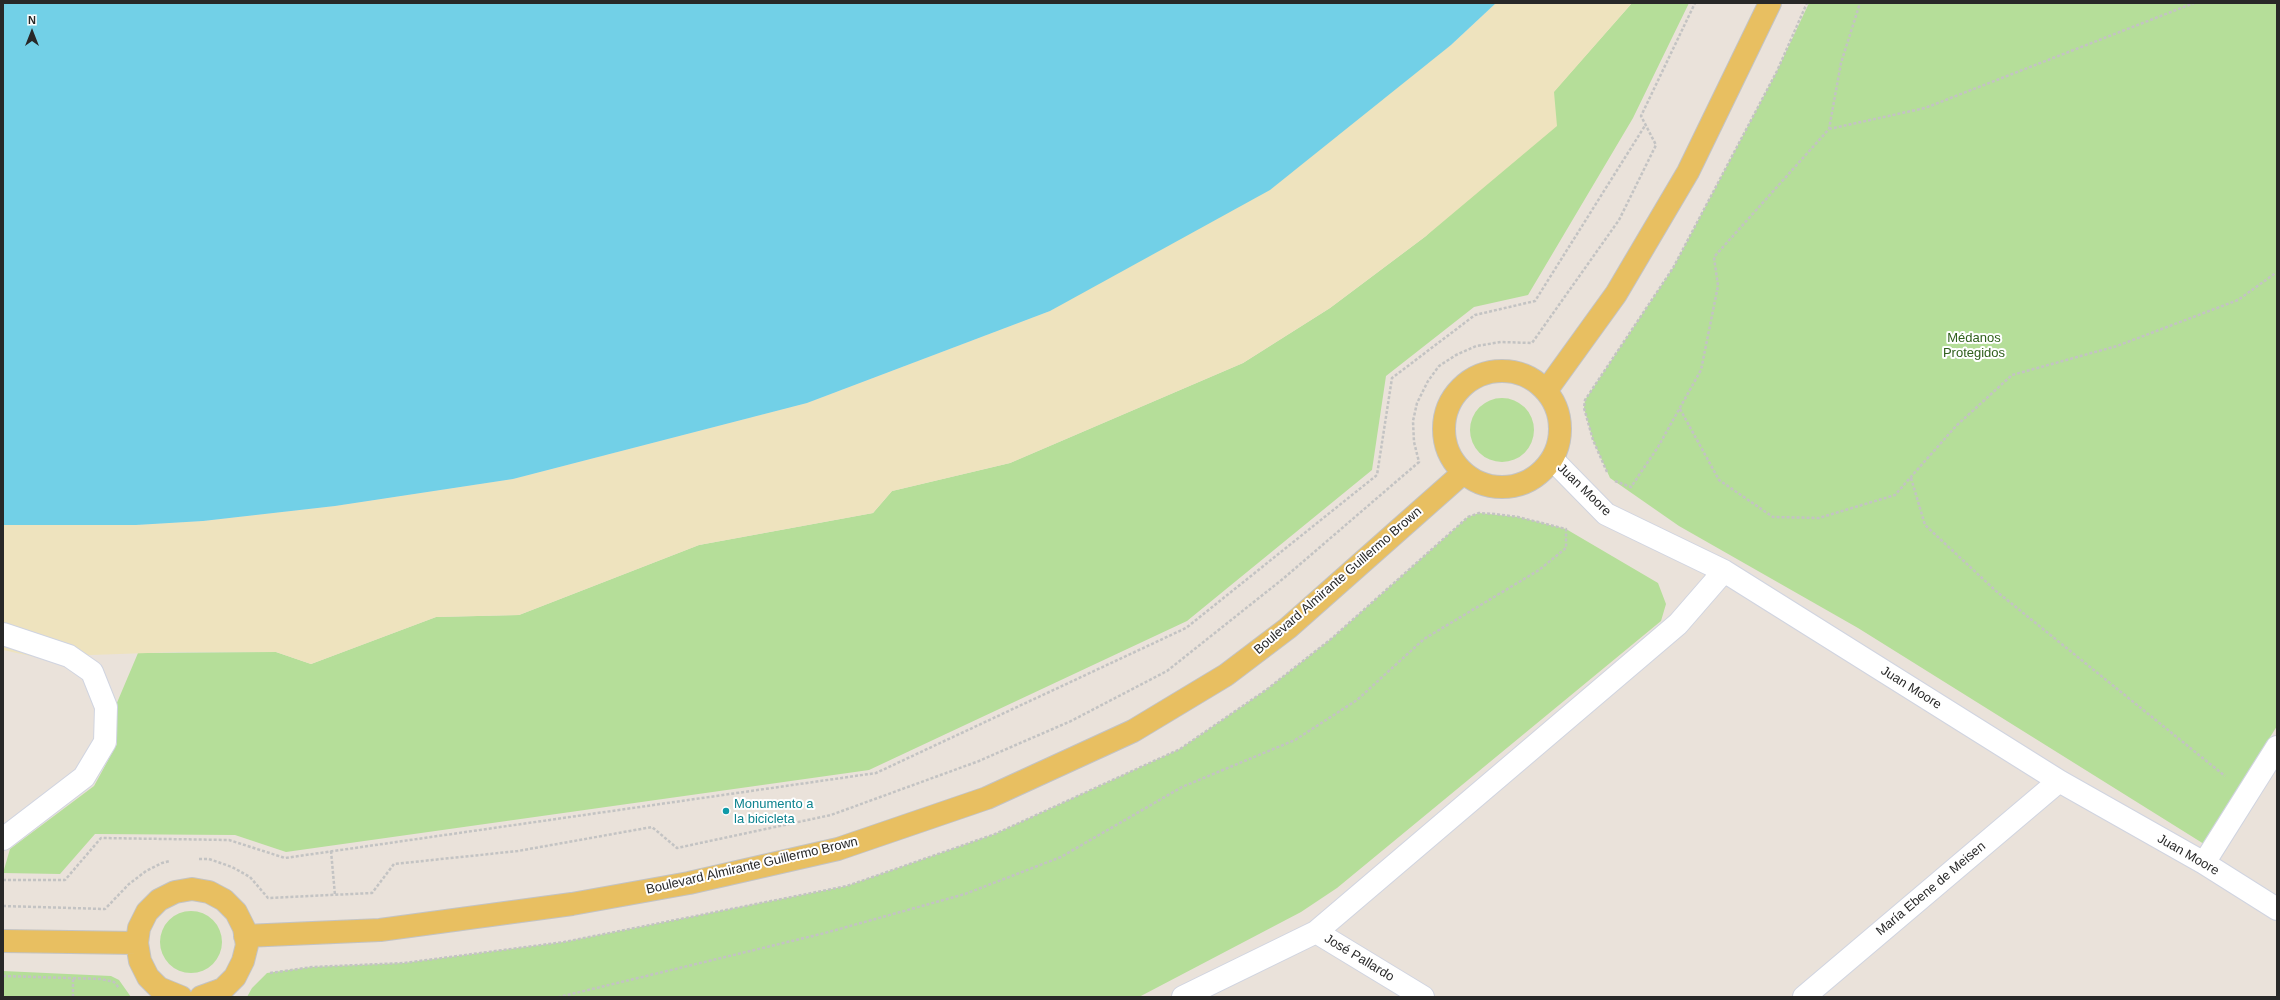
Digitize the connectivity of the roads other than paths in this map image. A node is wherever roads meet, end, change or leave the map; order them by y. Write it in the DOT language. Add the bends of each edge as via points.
graph roads {
  1 [pos="1770,3"];
  2 [pos="1546,391"];
  3 [pos="1552,459"];
  4 [pos="1463,473"];
  5 [pos="1724,571"];
  6 [pos="3,634"];
  7 [pos="2277,746"];
  8 [pos="2059,781"];
  9 [pos="3,839"];
  10 [pos="2204,863"];
  11 [pos="2277,909"];
  12 [pos="1316,932"];
  13 [pos="245,936"];
  14 [pos="3,941"];
  15 [pos="137,943"];
  16 [pos="181,997"];
  17 [pos="202,997"];
  18 [pos="1182,997"];
  19 [pos="1423,997"];
  20 [pos="1804,997"];
  1 -- 2 [label="main road" via="1688,172 1616,294"];
  2 -- 3 [label="main road" via="1556,407 1560,424 1559,442"];
  2 -- 4 [label="main road" via="1531,379 1514,372 1495,372 1476,377 1461,388 1450,403 1444,421 1445,440 1451,458"];
  3 -- 4 [label="main road" via="1541,473 1526,482 1510,487 1493,487 1477,482"];
  3 -- 5 [label="street, Juan Moore" via="1606,514"];
  4 -- 13 [label="main road, Boulevard Almirante Guillermo Brown" via="1288,628 1226,675 1133,731 987,798 838,848 689,883 572,904 380,930"];
  5 -- 8 [label="street, Juan Moore"];
  5 -- 12 [label="street" via="1678,624"];
  6 -- 9 [label="street" via="69,656 92,672 106,707 105,742 84,777"];
  7 -- 10 [label="street"];
  8 -- 10 [label="street, Juan Moore"];
  8 -- 20 [label="street, María Ebene de Meisen"];
  10 -- 11 [label="street, Juan Moore"];
  12 -- 18 [label="street"];
  12 -- 19 [label="street, José Pallardo"];
  13 -- 15 [label="main road" via="236,912 224,900 209,892 192,889 175,892 155,904 147,912 139,928"];
  13 -- 17 [label="main road" via="247,945 235,977 223,988"];
  14 -- 15 [label="main road"];
  15 -- 16 [label="main road" via="140,961 148,977 159,988"];
}
